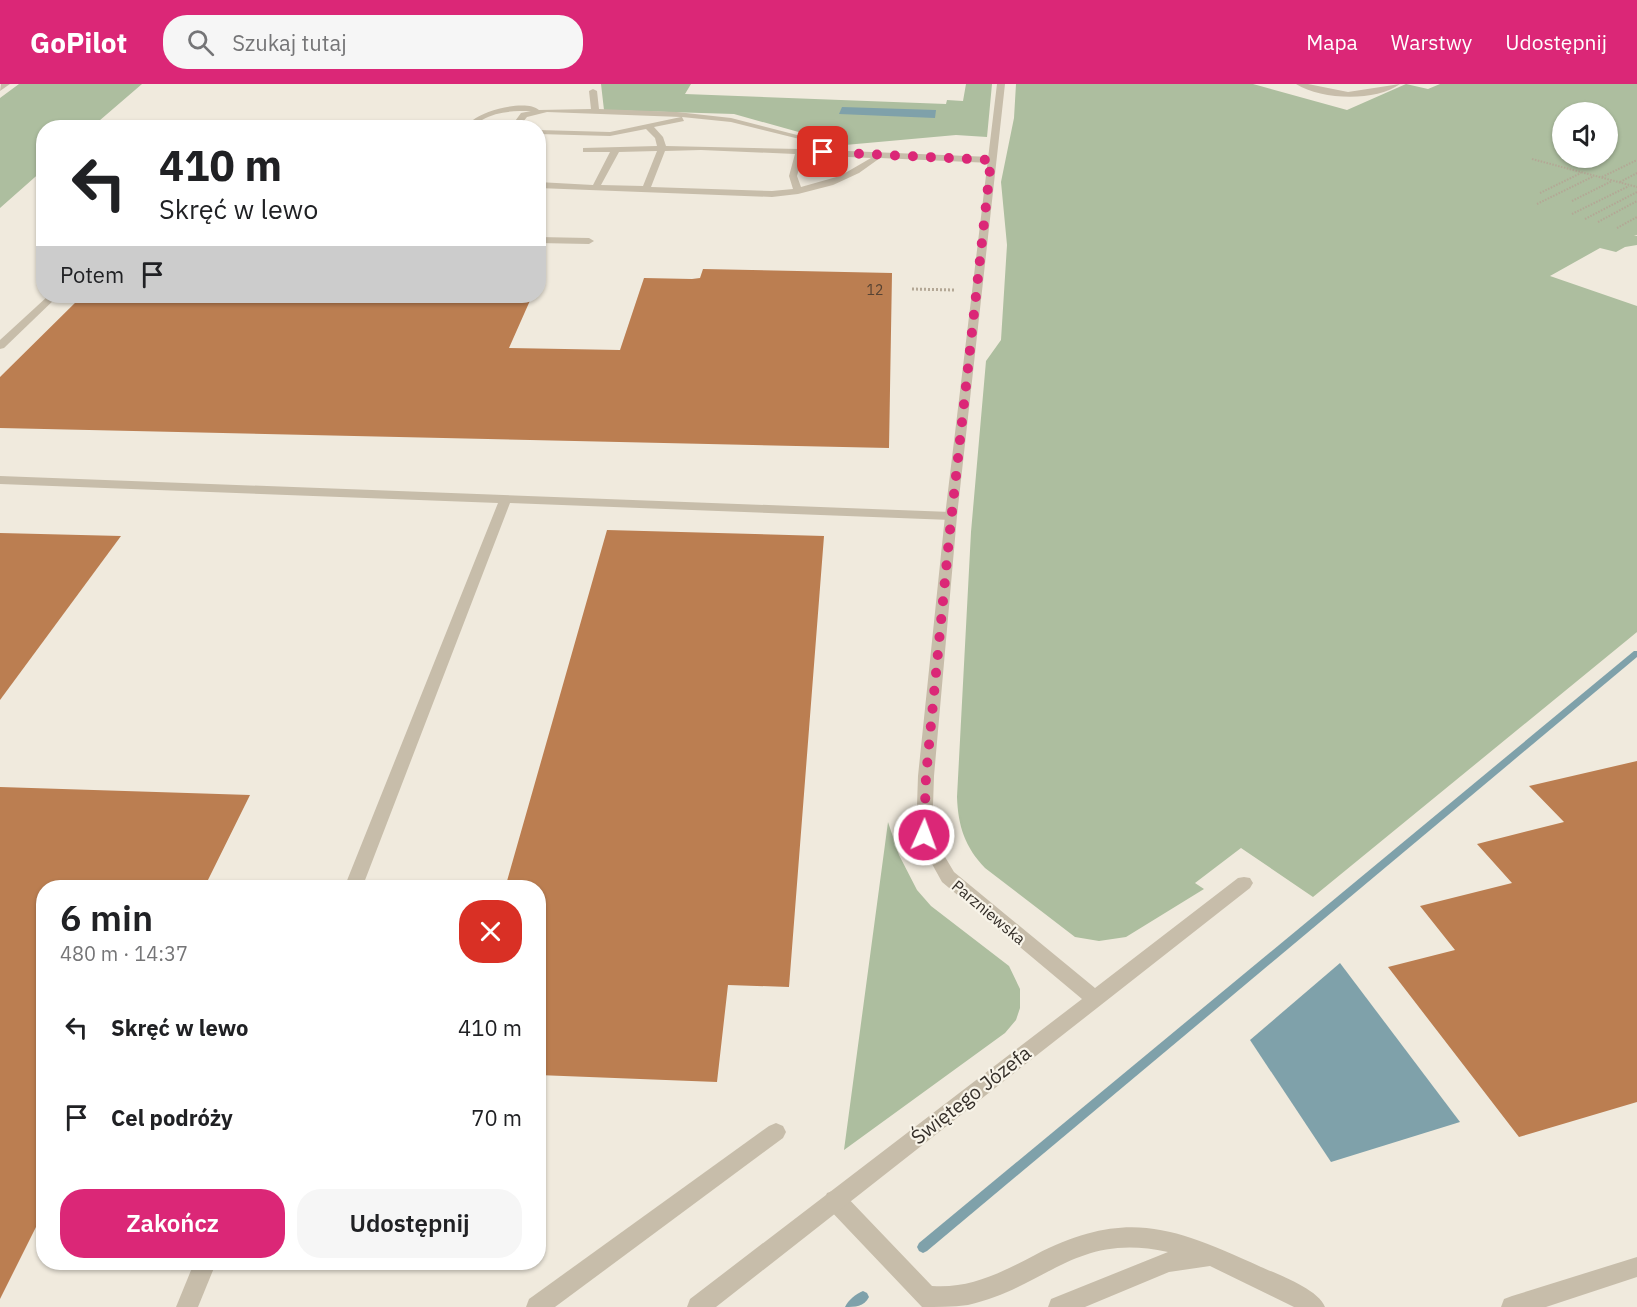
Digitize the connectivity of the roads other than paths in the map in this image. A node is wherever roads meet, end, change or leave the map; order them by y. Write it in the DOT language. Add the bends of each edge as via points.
graph roads {
  1 [pos="6,84"];
  2 [pos="1001,84"];
  3 [pos="1300,84"];
  4 [pos="1396,84"];
  5 [pos="0,88"];
  6 [pos="593,91"];
  7 [pos="562,110"];
  8 [pos="595,111"];
  9 [pos="707,117"];
  10 [pos="477,120"];
  11 [pos="518,120"];
  12 [pos="650,128"];
  13 [pos="546,132"];
  14 [pos="662,148"];
  15 [pos="586,150"];
  16 [pos="616,150"];
  17 [pos="800,151"];
  18 [pos="868,153"];
  19 [pos="880,154"];
  20 [pos="991,160"];
  21 [pos="546,185"];
  22 [pos="596,187"];
  23 [pos="646,189"];
  24 [pos="798,191"];
  25 [pos="546,240"];
  26 [pos="589,241"];
  27 [pos="46,303"];
  28 [pos="0,346"];
  29 [pos="0,480"];
  30 [pos="505,501"];
  31 [pos="951,516"];
  32 [pos="356,880"];
  33 [pos="1244,883"];
  34 [pos="1095,999"];
  35 [pos="776,1132"];
  36 [pos="835,1200"];
  37 [pos="1212,1256"];
  38 [pos="1637,1267"];
  39 [pos="202,1270"];
  40 [pos="932,1302"];
  41 [pos="187,1307"];
  42 [pos="537,1307"];
  43 [pos="698,1307"];
  44 [pos="1059,1307"];
  45 [pos="1314,1307"];
  46 [pos="1512,1307"];
  1 -- 5 [label="street"];
  2 -- 20 [label="street, Parzniewska"];
  3 -- 4 [label="street" via="1355,95 1372,94"];
  6 -- 8 [label="street"];
  7 -- 8 [label="street"];
  7 -- 10 [label="street" via="501,110"];
  7 -- 11 [label="street" via="531,112"];
  8 -- 9 [label="street"];
  9 -- 12 [label="street" via="670,121"];
  9 -- 18 [label="street"];
  12 -- 13 [label="street" via="610,134"];
  12 -- 14 [label="street"];
  14 -- 16 [label="street"];
  14 -- 17 [label="street"];
  14 -- 23 [label="street"];
  15 -- 16 [label="street"];
  16 -- 22 [label="street"];
  17 -- 18 [label="street"];
  17 -- 24 [label="street" via="793,176"];
  18 -- 19 [label="street"];
  19 -- 20 [label="street"];
  19 -- 24 [label="street" via="856,174"];
  20 -- 31 [label="street, Parzniewska"];
  21 -- 22 [label="street"];
  22 -- 23 [label="street"];
  23 -- 24 [label="street" via="772,194"];
  25 -- 26 [label="street"];
  27 -- 28 [label="street"];
  29 -- 30 [label="street"];
  30 -- 31 [label="street"];
  30 -- 32 [label="street"];
  31 -- 34 [label="street, Parzniewska" via="924,835 948,878"];
  33 -- 34 [label="street, Świętego Józefa"];
  34 -- 36 [label="street, Świętego Józefa"];
  35 -- 42 [label="street"];
  36 -- 40 [label="street"];
  36 -- 43 [label="street, Świętego Józefa"];
  37 -- 40 [label="street" via="1170,1241 1112,1236 1082,1244 978,1292"];
  37 -- 44 [label="street" via="1168,1262"];
  37 -- 45 [label="street" via="1296,1294"];
  38 -- 46 [label="street"];
  39 -- 41 [label="street"];
}
